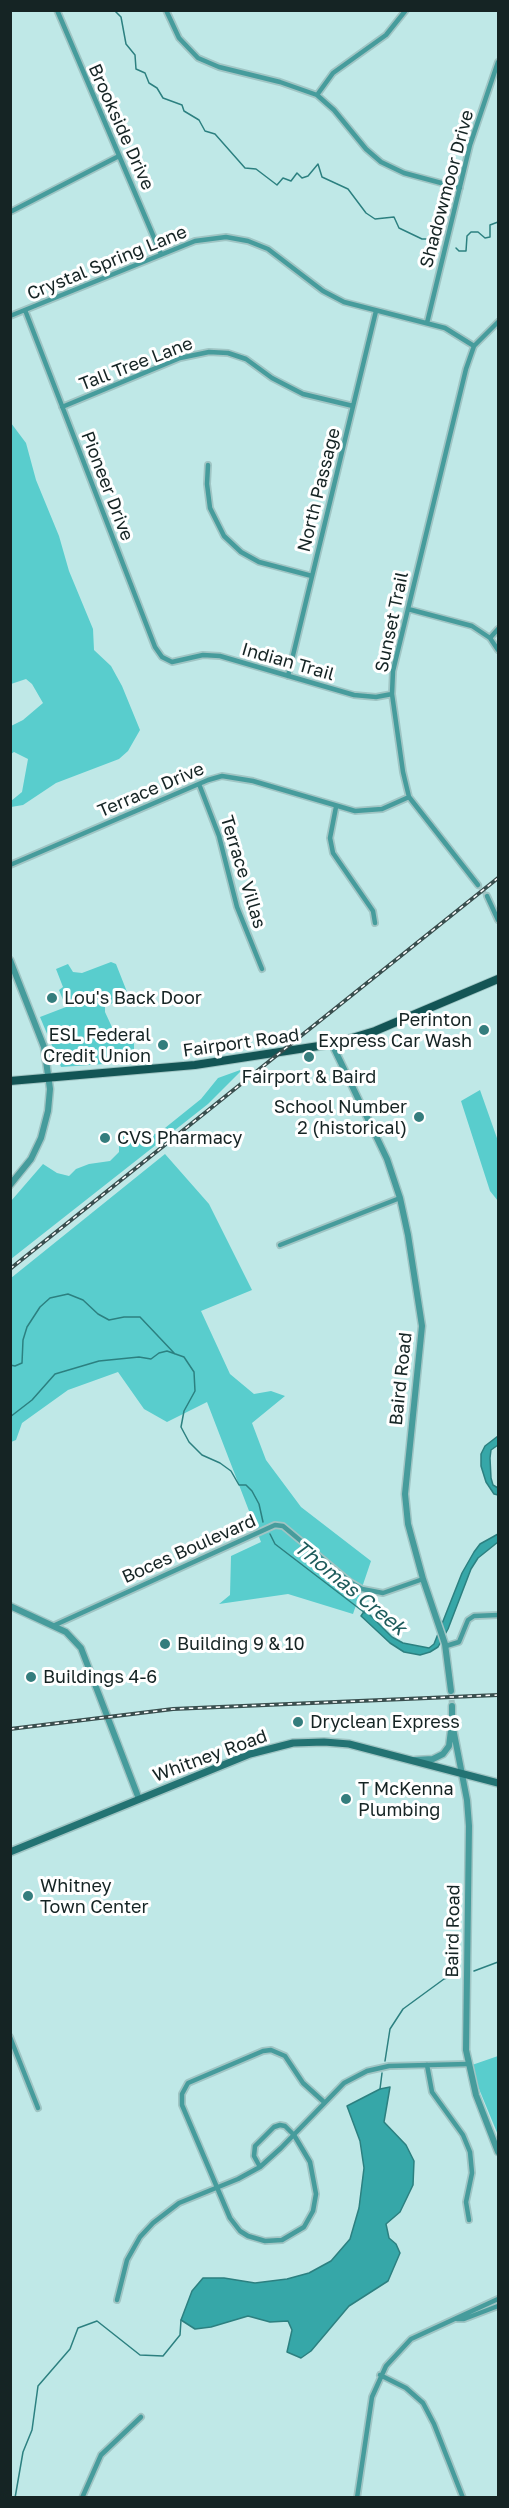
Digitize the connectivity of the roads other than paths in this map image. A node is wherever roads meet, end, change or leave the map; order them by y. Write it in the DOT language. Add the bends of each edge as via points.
graph roads {
  1 [pos="57,10"];
  2 [pos="166,10"];
  3 [pos="406,10"];
  4 [pos="498,62"];
  5 [pos="317,95"];
  6 [pos="119,156"];
  7 [pos="460,188"];
  8 [pos="10,212"];
  9 [pos="161,254"];
  10 [pos="25,310"];
  11 [pos="376,311"];
  12 [pos="10,316"];
  13 [pos="498,322"];
  14 [pos="427,323"];
  15 [pos="474,346"];
  16 [pos="353,406"];
  17 [pos="62,407"];
  18 [pos="208,465"];
  19 [pos="312,576"];
  20 [pos="408,609"];
  21 [pos="498,629"];
  22 [pos="490,638"];
  23 [pos="498,650"];
  24 [pos="176,661"];
  25 [pos="288,676"];
  26 [pos="392,694"];
  27 [pos="199,783"];
  28 [pos="409,797"];
  29 [pos="336,807"];
  30 [pos="10,865"];
  31 [pos="478,885"];
  32 [pos="487,896"];
  33 [pos="498,920"];
  34 [pos="375,923"];
  35 [pos="10,960"];
  36 [pos="262,969"];
  37 [pos="498,978"];
  38 [pos="332,1044"];
  39 [pos="50,1078"];
  40 [pos="10,1081"];
  41 [pos="10,1185"];
  42 [pos="400,1198"];
  43 [pos="280,1245"];
  44 [pos="423,1579"];
  45 [pos="10,1606"];
  46 [pos="498,1615"];
  47 [pos="55,1625"];
  48 [pos="446,1645"];
  49 [pos="451,1691"];
  50 [pos="452,1706"];
  51 [pos="452,1723"];
  52 [pos="410,1760"];
  53 [pos="462,1775"];
  54 [pos="498,1784"];
  55 [pos="139,1799"];
  56 [pos="10,1852"];
  57 [pos="10,2037"];
  58 [pos="468,2064"];
  59 [pos="427,2065"];
  60 [pos="324,2102"];
  61 [pos="38,2108"];
  62 [pos="294,2135"];
  63 [pos="498,2152"];
  64 [pos="260,2167"];
  65 [pos="216,2188"];
  66 [pos="469,2220"];
  67 [pos="117,2300"];
  68 [pos="498,2300"];
  69 [pos="498,2306"];
  70 [pos="457,2319"];
  71 [pos="380,2374"];
  72 [pos="141,2417"];
  73 [pos="82,2498"];
  74 [pos="357,2498"];
  75 [pos="463,2498"];
  1 -- 6 [label="street, Brookside Drive"];
  2 -- 5 [label="street" via="184,46 207,63"];
  3 -- 5 [label="street" via="386,35 333,73"];
  4 -- 7 [label="street, Shadowmoor Drive"];
  5 -- 7 [label="street" via="381,162 404,173"];
  6 -- 8 [label="street"];
  6 -- 9 [label="street, Brookside Drive"];
  7 -- 14 [label="street, Shadowmoor Drive"];
  9 -- 10 [label="street, Crystal Spring Lane"];
  9 -- 11 [label="street, Crystal Spring Lane" via="206,238 248,241 276,255 330,296"];
  10 -- 12 [label="street, Crystal Spring Lane"];
  10 -- 17 [label="street, Pioneer Drive"];
  11 -- 14 [label="street, Crystal Spring Lane"];
  11 -- 16 [label="street, North Passage"];
  13 -- 15 [label="street"];
  14 -- 15 [label="street, Crystal Spring Lane" via="453,332"];
  15 -- 20 [label="street, Sunset Trail"];
  16 -- 17 [label="street, Tall Tree Lane" via="303,394 246,359 209,352 180,358"];
  16 -- 19 [label="street, North Passage"];
  17 -- 24 [label="street, Pioneer Drive" via="155,647 162,657"];
  18 -- 19 [label="street" via="210,508 224,536 259,562"];
  19 -- 25 [label="street, North Passage"];
  20 -- 22 [label="street" via="462,623"];
  20 -- 26 [label="street, Sunset Trail" via="395,660"];
  21 -- 22 [label="street"];
  22 -- 23 [label="street"];
  24 -- 25 [label="street, Indian Trail" via="220,656"];
  25 -- 26 [label="street, Indian Trail" via="354,695"];
  26 -- 28 [label="street, Sunset Trail"];
  27 -- 29 [label="street, Terrace Drive" via="235,776"];
  27 -- 30 [label="street, Terrace Drive"];
  27 -- 36 [label="street, Terrace Villas" via="219,836 237,907"];
  28 -- 29 [label="street, Terrace Drive" via="369,811"];
  28 -- 31 [label="street, Sunset Trail"];
  29 -- 34 [label="street" via="331,831 333,852 373,912"];
  32 -- 33 [label="street"];
  35 -- 39 [label="street" via="44,1047"];
  37 -- 38 [label="main road, Fairport Road" via="375,1031"];
  38 -- 39 [label="main road, Fairport Road" via="195,1065"];
  38 -- 42 [label="street, Baird Road" via="377,1137"];
  39 -- 40 [label="main road, Fairport Road"];
  39 -- 41 [label="street" via="48,1112 41,1138 31,1160"];
  42 -- 43 [label="street"];
  42 -- 44 [label="street, Baird Road" via="422,1326 405,1494 409,1533"];
  44 -- 47 [label="street, Boces Boulevard" via="392,1592 362,1589 279,1525"];
  44 -- 48 [label="street, Baird Road"];
  45 -- 47 [label="street"];
  46 -- 48 [label="street" via="474,1616 468,1620 459,1642"];
  47 -- 55 [label="street" via="71,1636 86,1658"];
  48 -- 49 [label="street, Baird Road"];
  50 -- 51 [label="street, Baird Road"];
  51 -- 52 [label="street" via="449,1746 442,1754 433,1759"];
  51 -- 53 [label="street, Baird Road"];
  52 -- 53 [label="main road, Whitney Road"];
  52 -- 55 [label="main road, Whitney Road" via="337,1742 293,1743 250,1754"];
  53 -- 54 [label="main road, Whitney Road"];
  53 -- 58 [label="street, Baird Road" via="470,1850"];
  55 -- 56 [label="main road, Whitney Road"];
  57 -- 61 [label="street"];
  58 -- 59 [label="street"];
  58 -- 63 [label="street, Baird Road"];
  59 -- 60 [label="street" via="367,2071 344,2083"];
  59 -- 66 [label="street" via="432,2092 470,2152 472,2173 466,2202"];
  60 -- 62 [label="street"];
  60 -- 65 [label="street" via="303,2083 285,2056 271,2050 188,2083 182,2105"];
  62 -- 64 [label="street"];
  62 -- 64 [label="street" via="285,2126 274,2127 253,2149"];
  62 -- 65 [label="street" via="308,2156 316,2194 310,2220 297,2233 273,2241 248,2236 230,2218"];
  64 -- 65 [label="street"];
  65 -- 67 [label="street" via="171,2208 141,2237 127,2260"];
  68 -- 70 [label="street"];
  69 -- 70 [label="street"];
  70 -- 71 [label="street" via="411,2339"];
  71 -- 74 [label="street" via="372,2397"];
  71 -- 75 [label="street" via="423,2403"];
  72 -- 73 [label="street" via="101,2455"];
}
